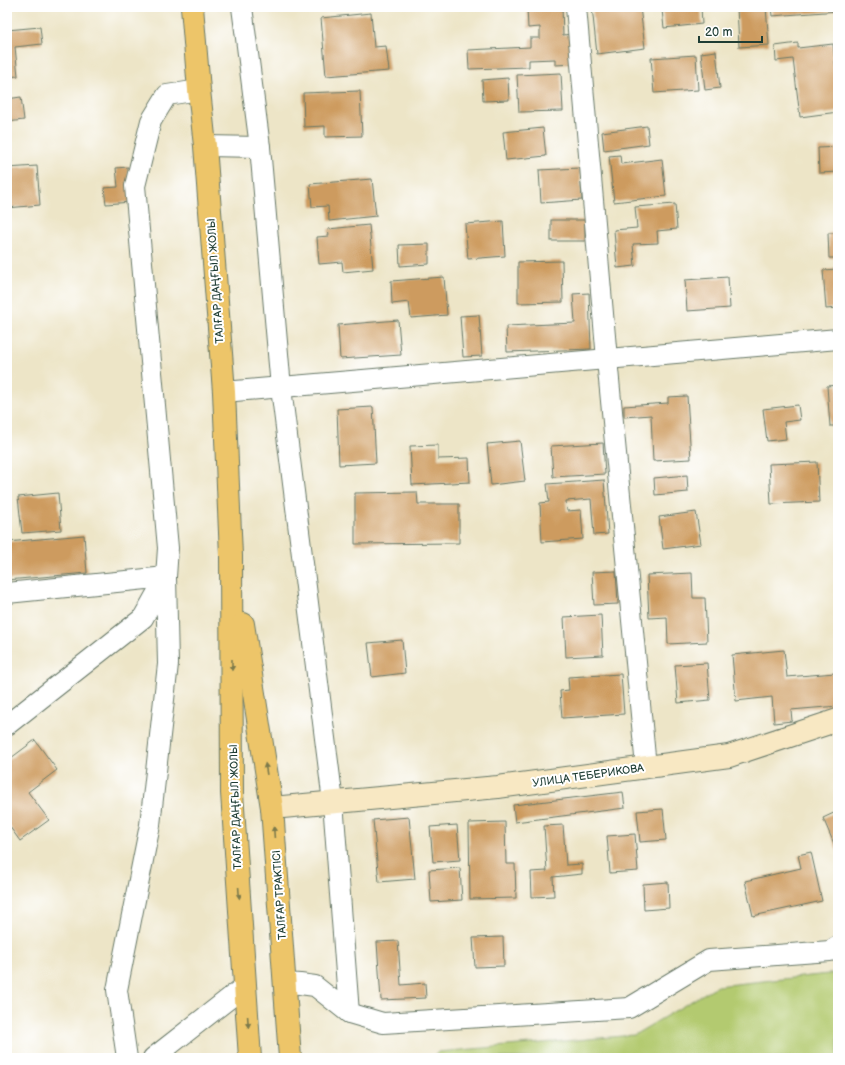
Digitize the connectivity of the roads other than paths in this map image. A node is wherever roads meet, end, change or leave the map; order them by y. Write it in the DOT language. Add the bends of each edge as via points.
graph roads {
  1 [pos="192,7"];
  2 [pos="242,7"];
  3 [pos="576,7"];
  4 [pos="199,90"];
  5 [pos="205,146"];
  6 [pos="260,148"];
  7 [pos="838,339"];
  8 [pos="608,359"];
  9 [pos="281,388"];
  10 [pos="224,392"];
  11 [pos="232,556"];
  12 [pos="166,577"];
  13 [pos="7,593"];
  14 [pos="838,720"];
  15 [pos="7,724"];
  16 [pos="646,767"];
  17 [pos="333,802"];
  18 [pos="272,808"];
  19 [pos="838,946"];
  20 [pos="285,983"];
  21 [pos="245,986"];
  22 [pos="349,1013"];
  23 [pos="127,1058"];
  24 [pos="153,1058"];
  25 [pos="250,1058"];
  26 [pos="290,1058"];
  1 -- 4 [label="main road, ТАЛҒАР ДАҢҒЫЛ ЖОЛЫ"];
  2 -- 6 [label="street"];
  3 -- 8 [label="street"];
  4 -- 5 [label="main road, ТАЛҒАР ДАҢҒЫЛ ЖОЛЫ"];
  4 -- 12 [label="street" via="167,95 151,121 135,186 168,548"];
  5 -- 6 [label="street"];
  5 -- 10 [label="main road, ТАЛҒАР ДАҢҒЫЛ ЖОЛЫ"];
  6 -- 9 [label="street"];
  7 -- 8 [label="street"];
  8 -- 9 [label="street"];
  8 -- 16 [label="street"];
  9 -- 10 [label="street"];
  9 -- 17 [label="street"];
  10 -- 11 [label="main road, ТАЛҒАР ДАҢҒЫЛ ЖОЛЫ"];
  18 -- 11 [label="main road, ТАЛҒАР ДАҢҒЫЛ ЖОЛЫ, one-way"];
  11 -- 21 [label="main road, ТАЛҒАР ДАҢҒЫЛ ЖОЛЫ, one-way" via="232,793"];
  12 -- 13 [label="street"];
  12 -- 15 [label="street" via="143,618"];
  12 -- 23 [label="street" via="168,664 150,825 117,990"];
  14 -- 16 [label="street, УЛИЦА ТЕБЕРИКОВА" via="729,756"];
  16 -- 17 [label="street, УЛИЦА ТЕБЕРИКОВА" via="498,787"];
  17 -- 18 [label="street, УЛИЦА ТЕБЕРИКОВА"];
  17 -- 22 [label="street"];
  20 -- 18 [label="main road, ТАЛҒАР ТРАКТІСІ, one-way"];
  19 -- 22 [label="street" via="830,951 710,960 629,1008 383,1023"];
  20 -- 22 [label="street" via="315,986"];
  20 -- 26 [label="main road"];
  21 -- 24 [label="street"];
  21 -- 25 [label="main road, ТАЛҒАР ДАҢҒЫЛ ЖОЛЫ, one-way"];
}
